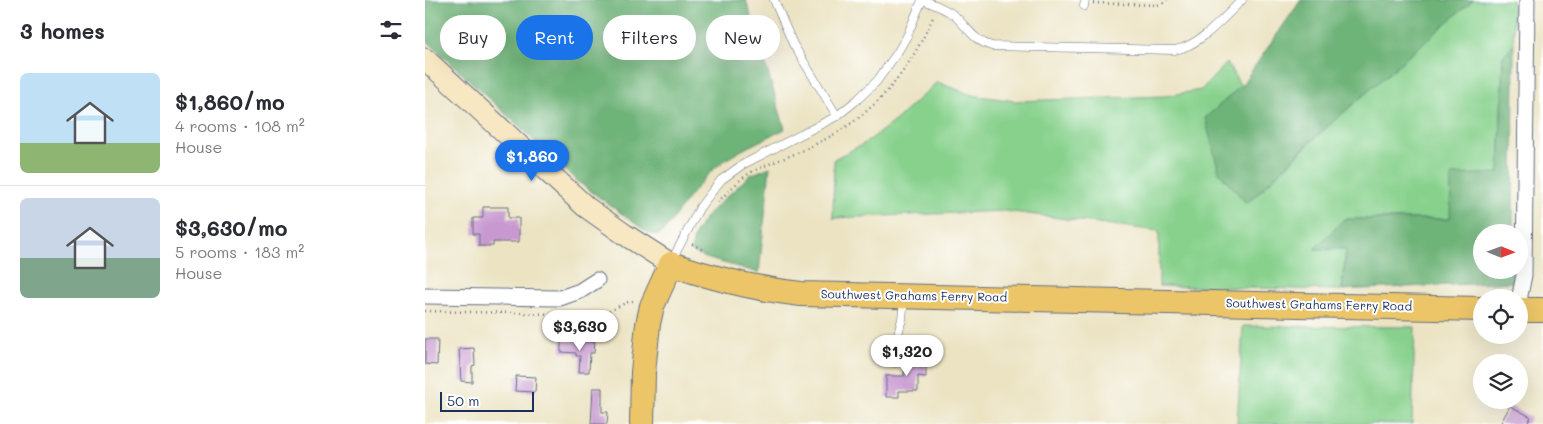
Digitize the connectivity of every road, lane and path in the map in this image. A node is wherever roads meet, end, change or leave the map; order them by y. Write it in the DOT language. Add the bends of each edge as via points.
graph roads {
  1 [pos="774,0"];
  2 [pos="922,0"];
  3 [pos="1167,0"];
  4 [pos="1242,0"];
  5 [pos="1527,0"];
  6 [pos="1085,3"];
  7 [pos="425,59"];
  8 [pos="837,116"];
  9 [pos="671,264"];
  10 [pos="597,280"];
  11 [pos="1521,289"];
  12 [pos="425,296"];
  13 [pos="904,296"];
  14 [pos="652,306"];
  15 [pos="1473,309"];
  16 [pos="425,311"];
  17 [pos="895,363"];
  18 [pos="642,424"];
  1 -- 8 [label="lane" via="793,44"];
  2 -- 4 [label="lane" via="951,14 979,41 992,46 1175,50 1200,39"];
  2 -- 8 [label="lane" via="907,36 877,82"];
  3 -- 6 [label="path" via="1157,5"];
  5 -- 11 [label="street" via="1524,275"];
  7 -- 9 [label="main road, Southwest Grahams Ferry Road" via="587,207"];
  8 -- 9 [label="lane" via="742,165 721,180 700,206"];
  9 -- 13 [label="main road, Southwest Grahams Ferry Road" via="765,290"];
  9 -- 14 [label="main road"];
  10 -- 12 [label="street" via="580,292 560,298"];
  13 -- 15 [label="main road, Southwest Grahams Ferry Road"];
  13 -- 17 [label="lane"];
  14 -- 16 [label="path" via="627,302 600,315"];
  14 -- 18 [label="main road" via="643,372"];
}
